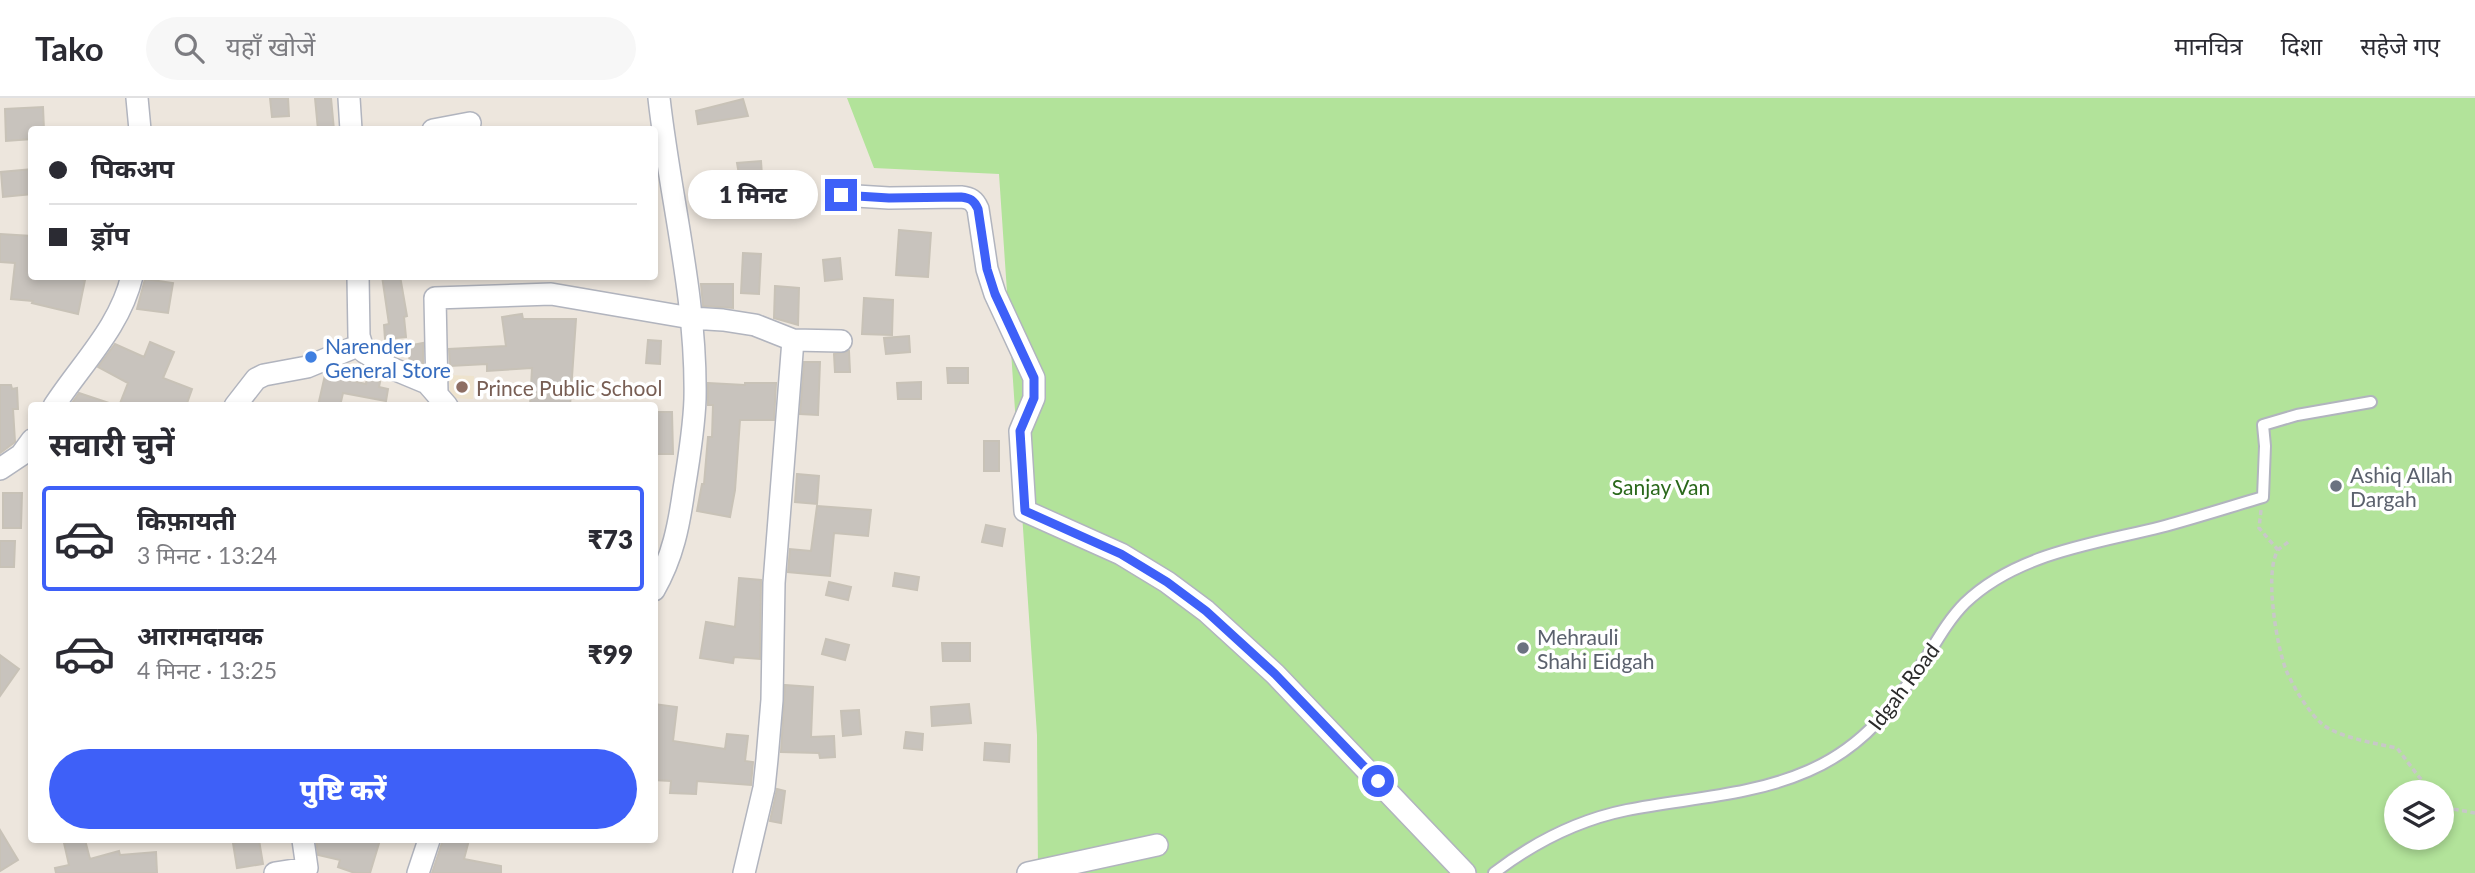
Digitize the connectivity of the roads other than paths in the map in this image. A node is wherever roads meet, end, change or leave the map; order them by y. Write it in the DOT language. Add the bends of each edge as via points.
graph roads {
  1 [pos="137,98"];
  2 [pos="349,98"];
  3 [pos="659,98"];
  4 [pos="470,123"];
  5 [pos="140,126"];
  6 [pos="351,126"];
  7 [pos="454,126"];
  8 [pos="841,195"];
  9 [pos="131,280"];
  10 [pos="358,280"];
  11 [pos="691,318"];
  12 [pos="793,340"];
  13 [pos="841,341"];
  14 [pos="360,345"];
  15 [pos="442,400"];
  16 [pos="57,402"];
  17 [pos="238,402"];
  18 [pos="2371,402"];
  19 [pos="28,445"];
  20 [pos="0,468"];
  21 [pos="658,582"];
  22 [pos="303,843"];
  23 [pos="428,843"];
  24 [pos="1157,845"];
  25 [pos="275,873"];
  26 [pos="418,873"];
  27 [pos="744,873"];
  28 [pos="1028,873"];
  29 [pos="1465,873"];
  30 [pos="1494,873"];
  1 -- 5 [label="street"];
  2 -- 6 [label="street"];
  3 -- 11 [label="street"];
  4 -- 7 [label="street"];
  8 -- 29 [label="street" via="961,197 975,203 995,294 1034,378 1034,398 1020,431 1025,511 1121,554 1206,611 1275,674"];
  9 -- 16 [label="street" via="121,310"];
  10 -- 14 [label="street"];
  11 -- 12 [label="street" via="755,325"];
  11 -- 15 [label="street" via="551,294 435,298"];
  11 -- 21 [label="street" via="695,397 687,473 673,551"];
  12 -- 13 [label="street"];
  12 -- 27 [label="street" via="774,583 767,759"];
  14 -- 15 [label="street" via="391,368 427,383"];
  14 -- 17 [label="street" via="307,367 264,375"];
  18 -- 30 [label="lane, Idgah Road" via="2263,425 2263,497 2059,552 1989,584 1947,626 1897,701 1868,734 1840,755 1769,785 1592,820 1535,845"];
  19 -- 20 [label="street"];
  22 -- 25 [label="street" via="307,868"];
  23 -- 26 [label="street"];
  24 -- 28 [label="street"];
}
